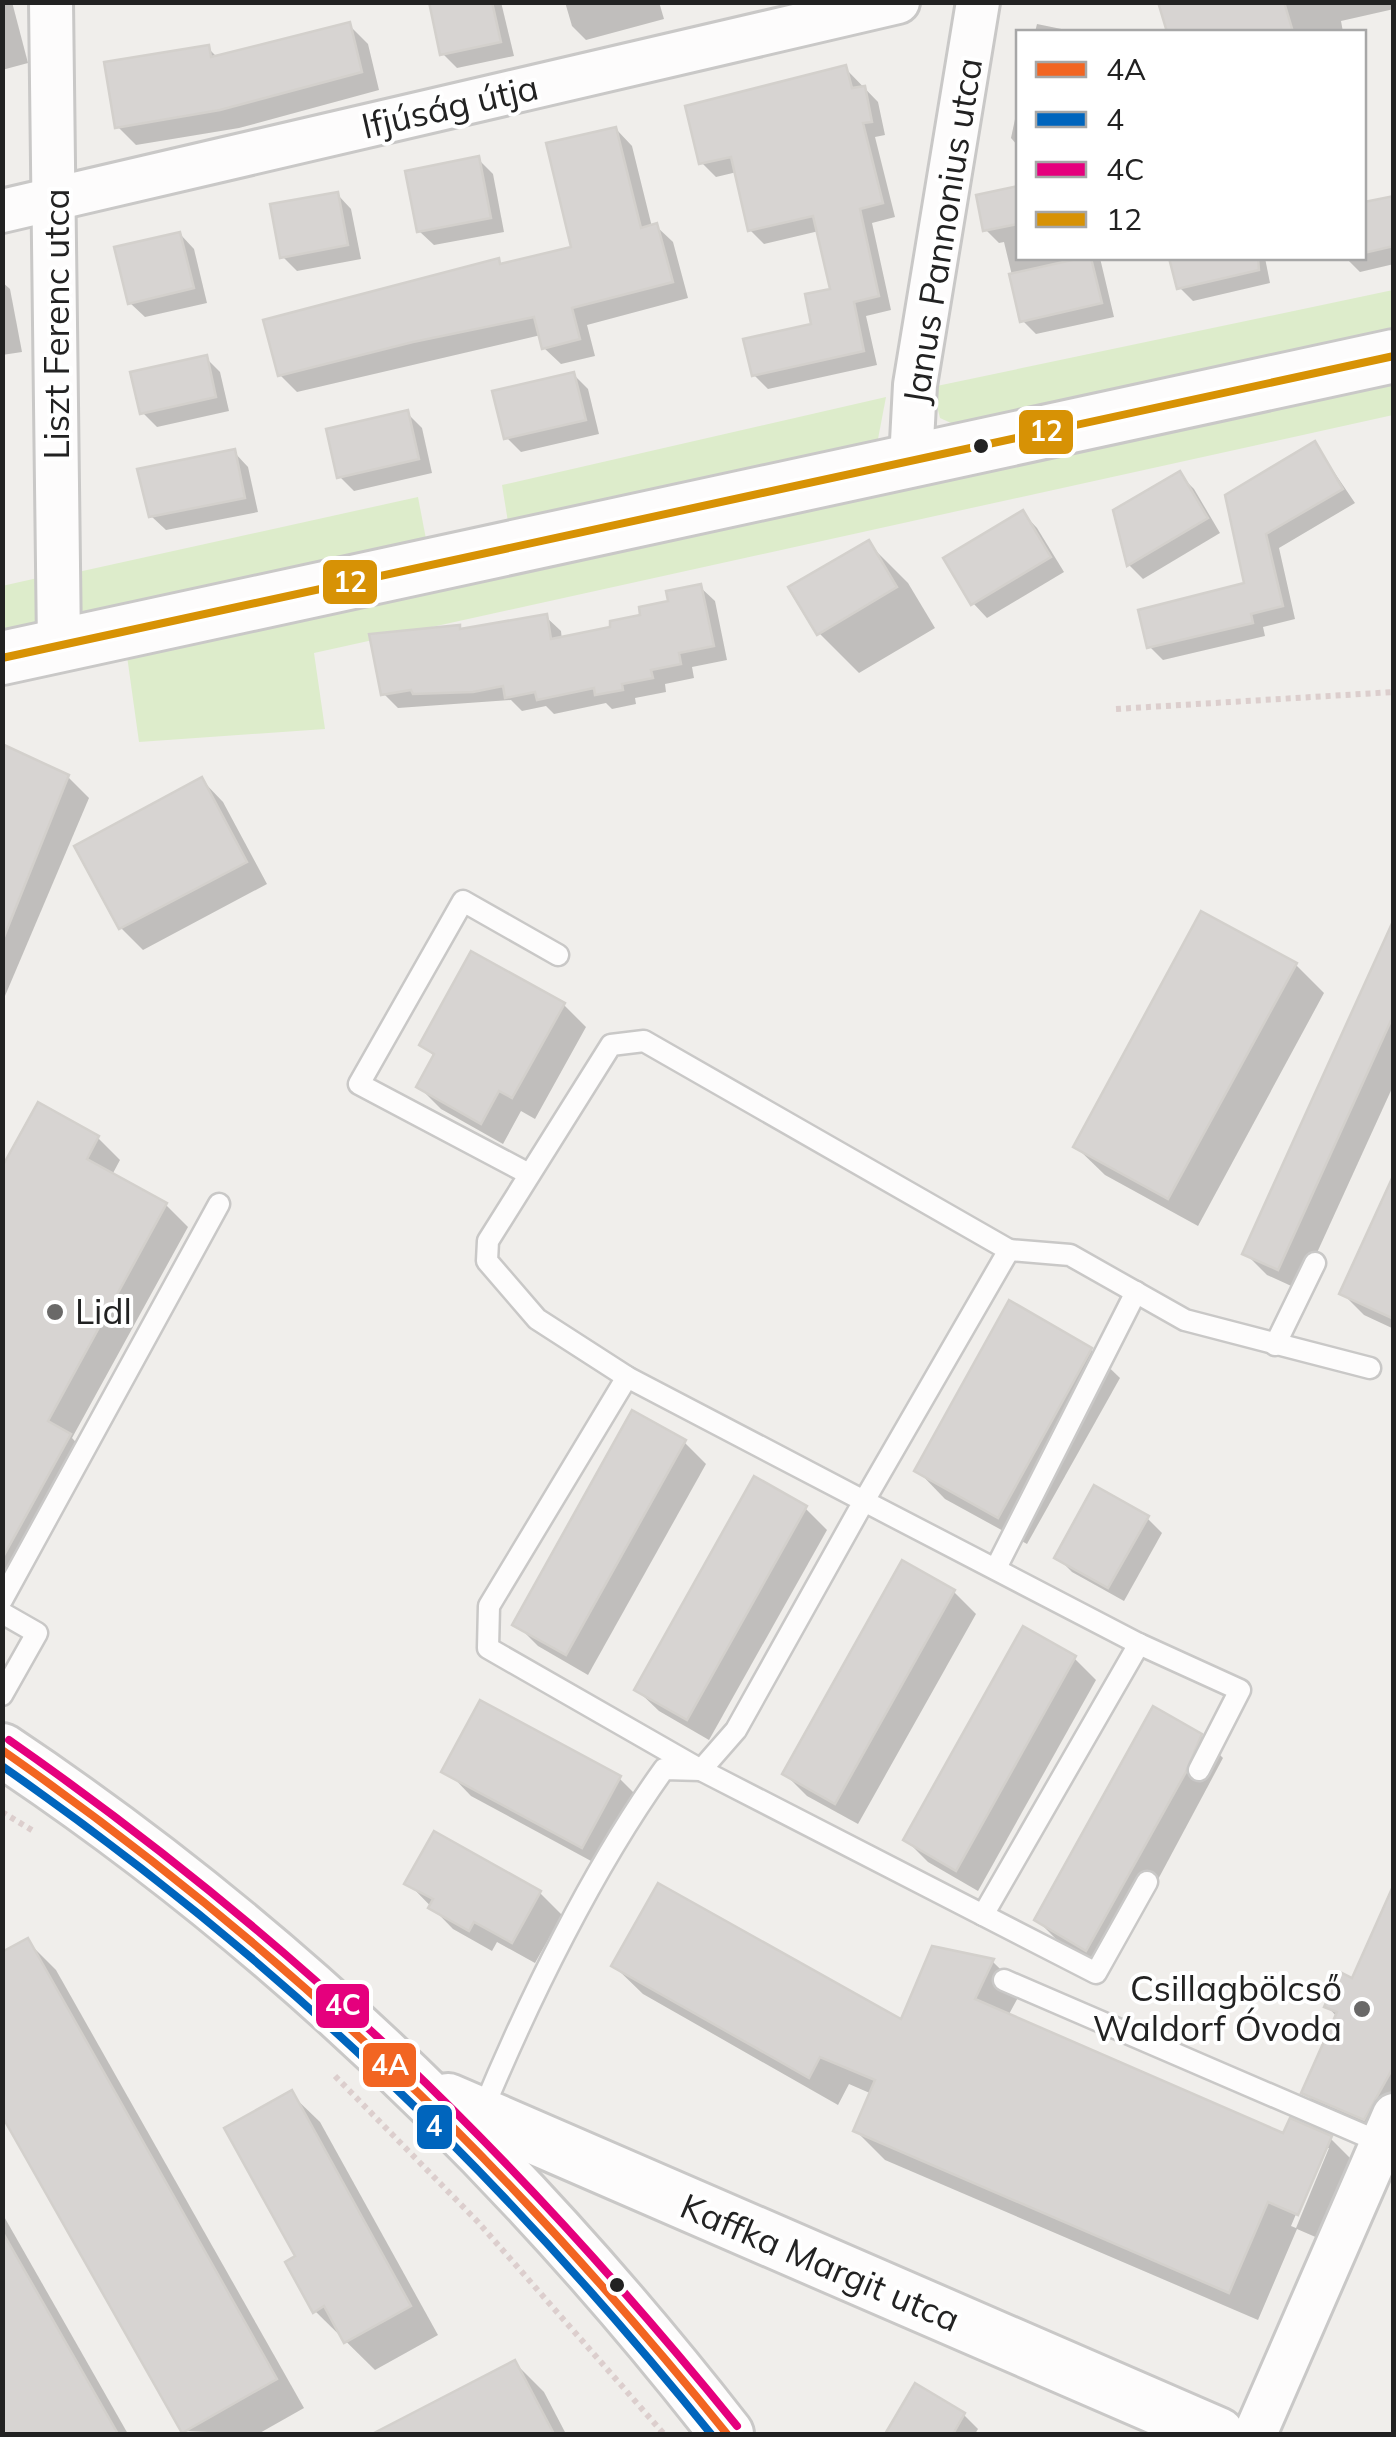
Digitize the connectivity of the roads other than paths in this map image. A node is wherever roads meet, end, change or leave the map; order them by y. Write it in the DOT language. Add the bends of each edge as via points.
graph roads {
  1 [pos="51,2"];
  2 [pos="898,2"];
  3 [pos="978,2"];
  4 [pos="56,199"];
  5 [pos="2,211"];
  6 [pos="1394,356"];
  7 [pos="912,460"];
  8 [pos="59,646"];
  9 [pos="2,658"];
  10 [pos="558,955"];
  11 [pos="529,1174"];
  12 [pos="219,1204"];
  13 [pos="1008,1250"];
  14 [pos="1315,1263"];
  15 [pos="1136,1292"];
  16 [pos="1274,1345"];
  17 [pos="1370,1368"];
  18 [pos="627,1377"];
  19 [pos="864,1502"];
  20 [pos="996,1568"];
  21 [pos="2,1600"];
  22 [pos="2,1613"];
  23 [pos="1139,1644"];
  24 [pos="2,1695"];
  25 [pos="2,1750"];
  26 [pos="702,1770"];
  27 [pos="1200,1770"];
  28 [pos="1148,1882"];
  29 [pos="983,1915"];
  30 [pos="1004,1980"];
  31 [pos="423,2090"];
  32 [pos="481,2114"];
  33 [pos="1388,2129"];
  34 [pos="727,2434"];
  35 [pos="1218,2434"];
  36 [pos="1254,2434"];
  1 -- 4 [label="street, Liszt Ferenc utca"];
  2 -- 4 [label="street, Ifjúság útja"];
  3 -- 7 [label="street, Janus Pannonius utca" via="915,385"];
  4 -- 5 [label="street, Ifjúság útja"];
  4 -- 8 [label="street, Liszt Ferenc utca"];
  6 -- 7 [label="street"];
  7 -- 8 [label="street"];
  8 -- 9 [label="street"];
  10 -- 11 [label="lane" via="463,901 359,1084"];
  11 -- 13 [label="lane" via="602,1054 626,1040 644,1041"];
  11 -- 18 [label="lane" via="488,1241 488,1262 537,1319"];
  12 -- 21 [label="lane"];
  13 -- 15 [label="lane" via="1070,1255"];
  13 -- 19 [label="lane"];
  14 -- 16 [label="lane"];
  15 -- 16 [label="lane" via="1185,1320"];
  15 -- 20 [label="lane"];
  16 -- 17 [label="lane"];
  18 -- 19 [label="lane"];
  18 -- 26 [label="lane" via="488,1606 488,1648"];
  19 -- 20 [label="lane"];
  19 -- 26 [label="lane" via="736,1730"];
  20 -- 23 [label="lane"];
  22 -- 24 [label="lane" via="36,1632"];
  23 -- 27 [label="lane" via="1240,1690"];
  23 -- 29 [label="lane"];
  25 -- 31 [label="street" via="89,1807 298,1974"];
  26 -- 29 [label="lane"];
  26 -- 32 [label="lane" via="664,1768 633,1812 525,2008"];
  28 -- 29 [label="lane" via="1096,1973"];
  30 -- 33 [label="lane"];
  31 -- 32 [label="street, Kaffka Margit utca"];
  31 -- 34 [label="street" via="627,2307"];
  32 -- 35 [label="street, Kaffka Margit utca"];
  33 -- 36 [label="street"];
}
